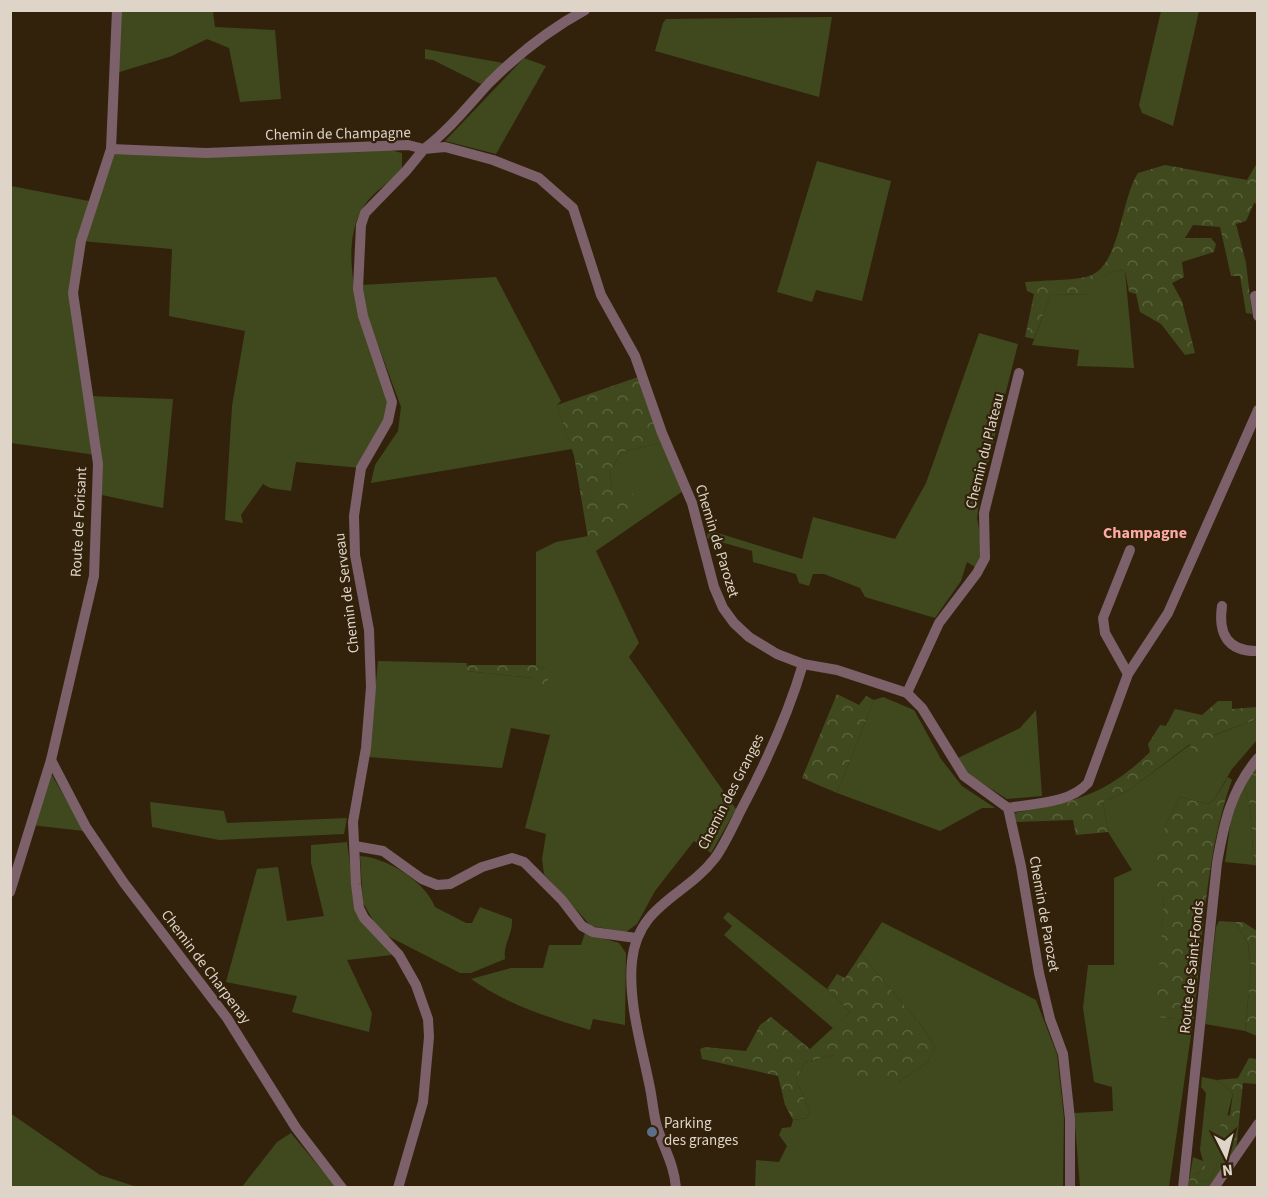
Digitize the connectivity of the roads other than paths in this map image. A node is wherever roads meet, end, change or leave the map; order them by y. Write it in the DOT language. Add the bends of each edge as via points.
graph roads {
  1 [pos="117,10"];
  2 [pos="585,10"];
  3 [pos="111,149"];
  4 [pos="424,149"];
  5 [pos="1255,296"];
  6 [pos="1257,316"];
  7 [pos="1019,373"];
  8 [pos="1257,410"];
  9 [pos="1130,550"];
  10 [pos="1222,606"];
  11 [pos="1257,651"];
  12 [pos="803,664"];
  13 [pos="1128,674"];
  14 [pos="907,693"];
  15 [pos="1257,758"];
  16 [pos="51,760"];
  17 [pos="1008,808"];
  18 [pos="355,846"];
  19 [pos="10,892"];
  20 [pos="636,938"];
  21 [pos="1257,1124"];
  22 [pos="342,1188"];
  23 [pos="398,1188"];
  24 [pos="676,1188"];
  25 [pos="1070,1188"];
  26 [pos="1183,1188"];
  27 [pos="1214,1188"];
  1 -- 3 [label="street, Route de Forisant"];
  2 -- 4 [label="street, Chemin de Champagne" via="559,25 511,64"];
  3 -- 4 [label="street, Chemin de Champagne" via="206,153 408,145"];
  3 -- 16 [label="street, Route de Forisant" via="81,241 73,293 98,464 93,576"];
  4 -- 12 [label="street, Chemin de Parozet" via="445,147 539,178 573,208 601,295 635,356 692,502 723,608 749,637"];
  4 -- 18 [label="street, Chemin de Serveau" via="372,205 361,225 358,289 392,402 388,421 361,468 354,516 355,555 369,630 371,687 366,748 353,822"];
  5 -- 6 [label="street"];
  7 -- 14 [label="street, Chemin du Plateau" via="984,513 986,558 939,623"];
  8 -- 13 [label="street" via="1168,613"];
  9 -- 13 [label="street" via="1102,618 1105,633"];
  10 -- 11 [label="street" via="1219,622 1230,644"];
  12 -- 14 [label="street, Chemin de Parozet" via="837,670"];
  12 -- 20 [label="street, Chemin des Granges" via="763,769 715,858 656,909"];
  13 -- 17 [label="street" via="1088,783 1081,791"];
  14 -- 17 [label="street" via="922,708 964,776"];
  15 -- 26 [label="street, Route de Saint-Fonds" via="1242,776 1223,830"];
  16 -- 19 [label="street, Route de Forisant"];
  16 -- 22 [label="street, Chemin de Charpenay" via="86,827 124,883 227,1018 296,1128"];
  17 -- 25 [label="street, Chemin de Parozet" via="1039,973 1063,1053 1070,1119"];
  18 -- 20 [label="street" via="384,851 422,879 437,885 450,884 482,867 512,858 524,862 582,926 594,932"];
  18 -- 23 [label="street, Chemin de Serveau" via="359,908 376,933 399,954 428,1019 423,1102"];
  20 -- 24 [label="street, Chemin des Granges" via="632,986 638,1027 656,1123 672,1161"];
  21 -- 27 [label="street"];
}
